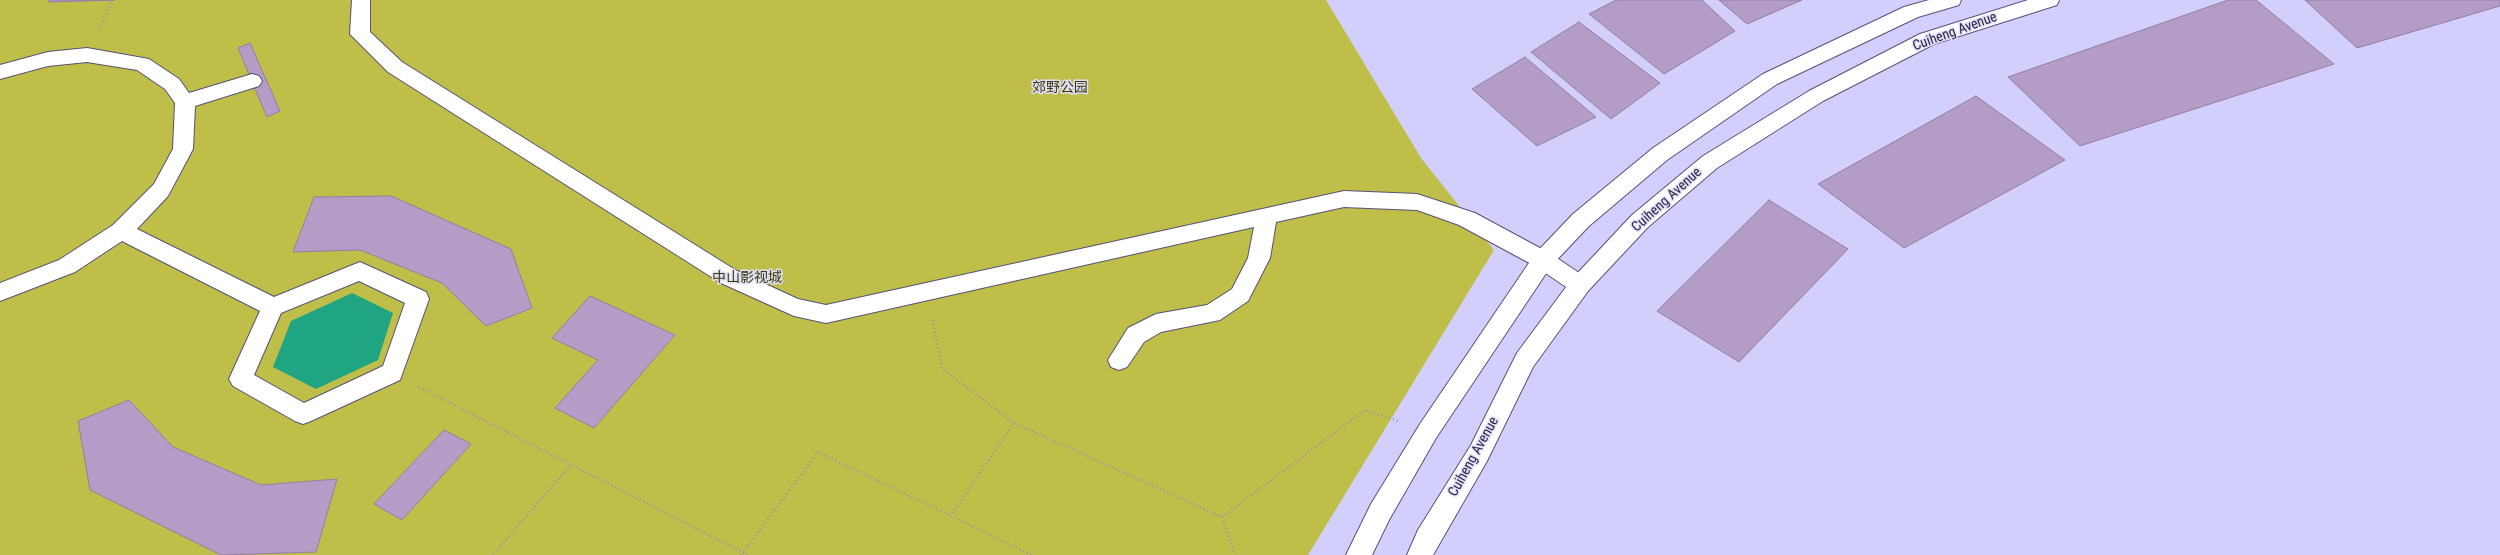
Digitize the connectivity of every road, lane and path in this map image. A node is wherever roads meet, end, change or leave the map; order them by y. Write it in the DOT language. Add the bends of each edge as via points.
graph roads {
  1 [pos="361,0"];
  2 [pos="1952,0"];
  3 [pos="2050,0"];
  4 [pos="0,72"];
  5 [pos="252,81"];
  6 [pos="185,102"];
  7 [pos="1267,216"];
  8 [pos="121,231"];
  9 [pos="1543,260"];
  10 [pos="1580,285"];
  11 [pos="0,292"];
  12 [pos="929,292"];
  13 [pos="273,307"];
  14 [pos="1119,360"];
  15 [pos="392,373"];
  16 [pos="1014,423"];
  17 [pos="1428,431"];
  18 [pos="571,465"];
  19 [pos="951,516"];
  20 [pos="1222,517"];
  21 [pos="742,554"];
  22 [pos="493,555"];
  23 [pos="748,555"];
  24 [pos="1032,555"];
  25 [pos="1235,555"];
  26 [pos="1359,555"];
  27 [pos="1420,555"];
  1 -- 12 [label="main road" via="360,34 395,67 729,277 794,307 826,314"];
  2 -- 9 [label="main road" via="1911,12 1770,79 1660,154 1581,220"];
  3 -- 10 [label="main road, Cuiheng Avenue" via="1926,39 1816,96 1710,162 1640,221"];
  4 -- 6 [label="main road" via="48,59 94,56 142,64 172,84"];
  5 -- 6 [label="main road"];
  6 -- 8 [label="main road" via="183,149 161,190"];
  7 -- 9 [label="main road" via="1344,199 1417,202 1467,219"];
  7 -- 12 [label="main road"];
  7 -- 14 [label="main road" via="1259,258 1240,295 1212,312 1156,323 1136,335"];
  8 -- 11 [label="main road" via="67,266"];
  8 -- 13 [label="main road"];
  9 -- 10 [label="main road"];
  9 -- 17 [label="main road"];
  10 -- 27 [label="main road, Cuiheng Avenue" via="1524,360 1479,453 1427,538"];
  12 -- 16 [label="path" via="942,369"];
  13 -- 15 [label="main road" via="360,271 418,299"];
  13 -- 15 [label="main road" via="241,379 303,414"];
  15 -- 18 [label="path"];
  16 -- 19 [label="path"];
  16 -- 20 [label="path"];
  17 -- 20 [label="path" via="1365,410"];
  17 -- 26 [label="main road" via="1380,512"];
  18 -- 21 [label="path"];
  18 -- 22 [label="path"];
  19 -- 21 [label="path" via="818,452"];
  19 -- 24 [label="path"];
  20 -- 25 [label="path"];
  21 -- 23 [label="path"];
}
